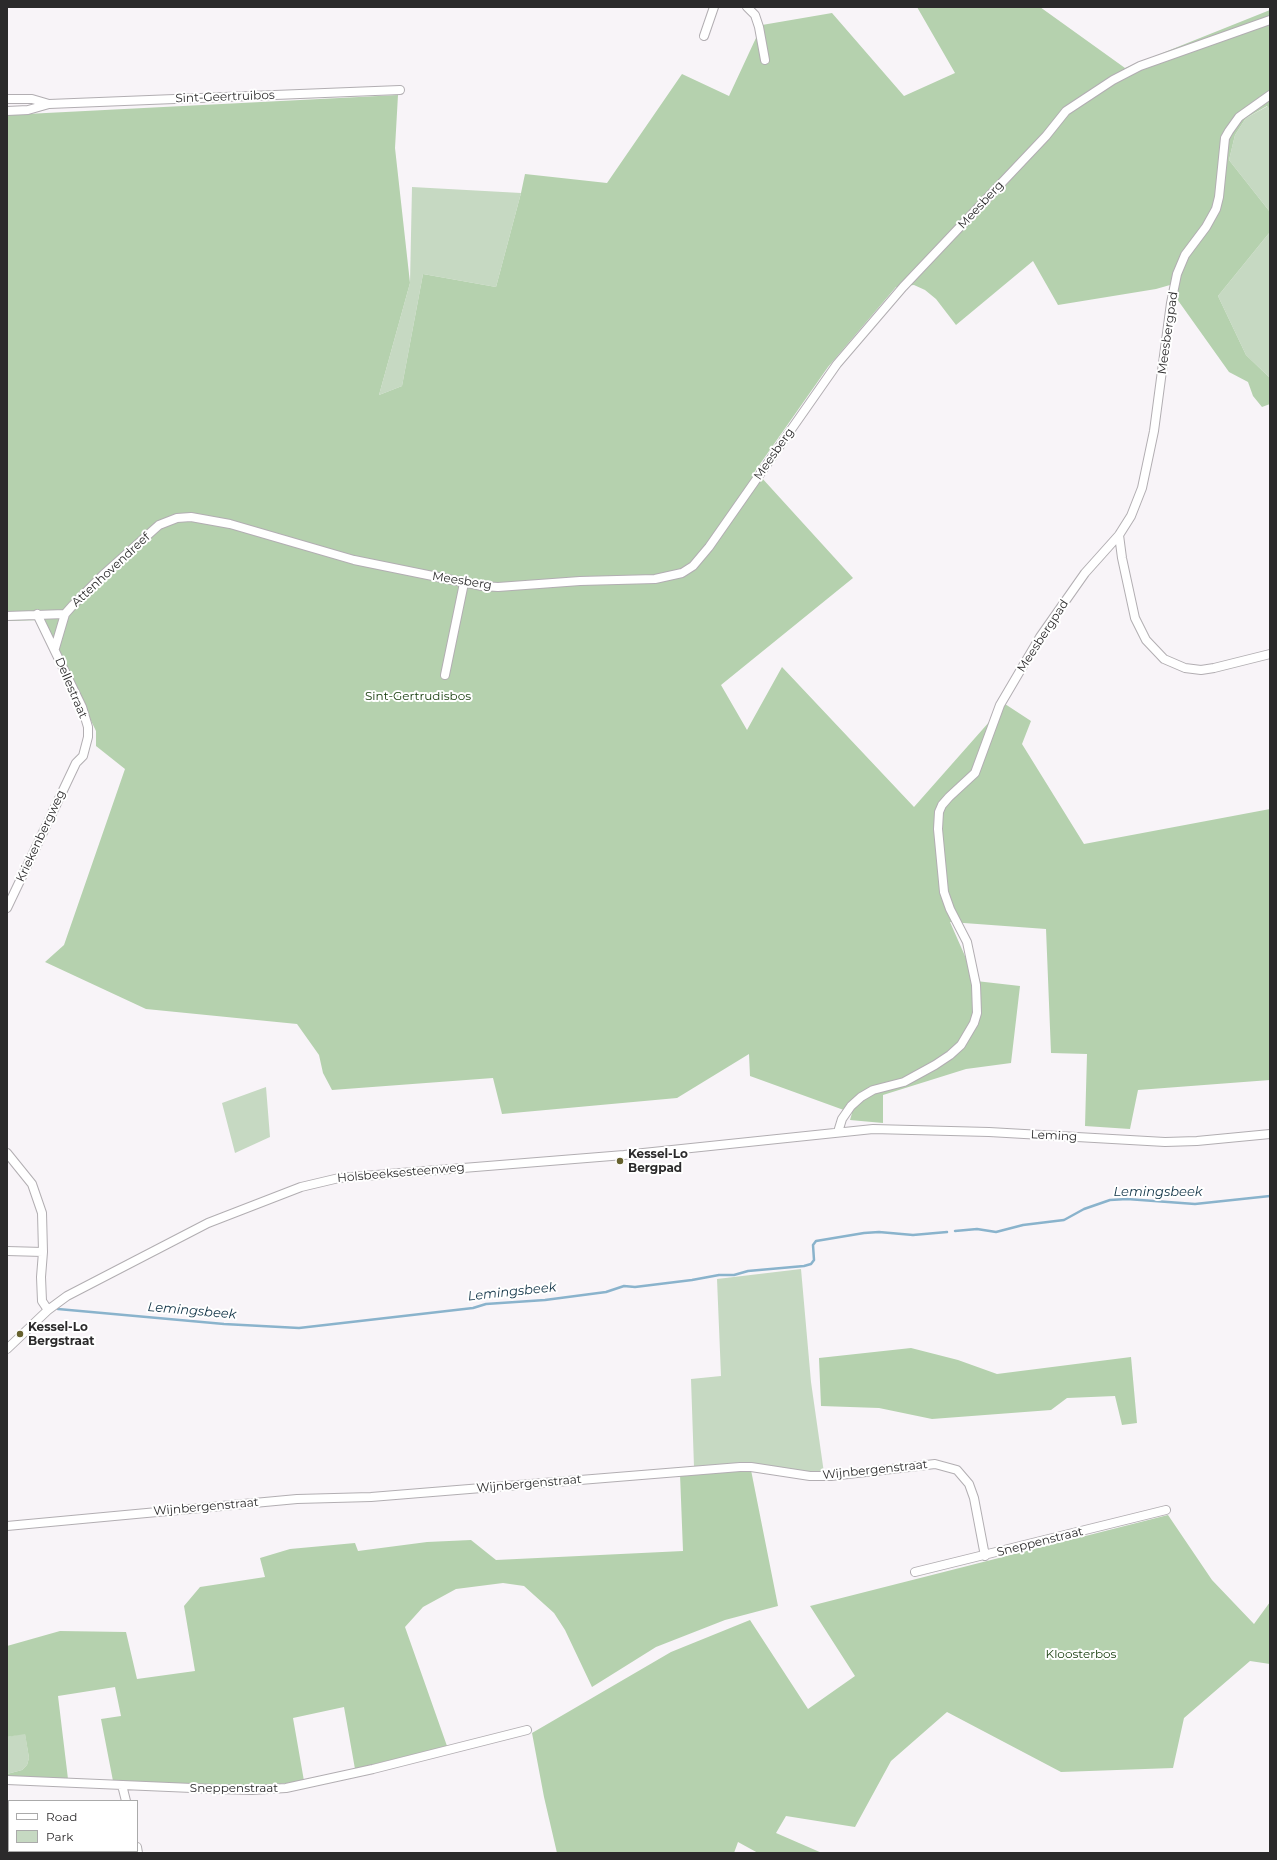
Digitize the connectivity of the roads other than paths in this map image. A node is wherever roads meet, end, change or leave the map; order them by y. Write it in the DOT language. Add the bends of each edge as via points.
graph roads {
  1 [pos="714,7"];
  2 [pos="747,7"];
  3 [pos="1270,20"];
  4 [pos="704,36"];
  5 [pos="765,60"];
  6 [pos="400,90"];
  7 [pos="1270,95"];
  8 [pos="7,99"];
  9 [pos="49,104"];
  10 [pos="7,111"];
  11 [pos="167,521"];
  12 [pos="1119,535"];
  13 [pos="464,583"];
  14 [pos="37,614"];
  15 [pos="65,614"];
  16 [pos="7,616"];
  17 [pos="55,648"];
  18 [pos="1270,654"];
  19 [pos="445,675"];
  20 [pos="76,763"];
  21 [pos="7,908"];
  22 [pos="838,1132"];
  23 [pos="1270,1134"];
  24 [pos="7,1154"];
  25 [pos="7,1251"];
  26 [pos="43,1252"];
  27 [pos="48,1310"];
  28 [pos="7,1348"];
  29 [pos="1166,1510"];
  30 [pos="7,1526"];
  31 [pos="985,1556"];
  32 [pos="915,1572"];
  33 [pos="527,1730"];
  34 [pos="7,1780"];
  35 [pos="122,1785"];
  36 [pos="126,1800"];
  1 -- 4 [label="street"];
  2 -- 5 [label="street" via="755,15"];
  3 -- 13 [label="street, Meesberg" via="1140,66 1113,80 1066,111 1046,136 903,287 837,364 693,566 682,573 655,579 498,587"];
  6 -- 9 [label="street, Sint-Geertruibos"];
  7 -- 12 [label="street, Meesbergpad" via="1239,117 1228,131 1216,209 1185,255 1177,274 1155,423 1142,488 1131,516"];
  8 -- 9 [label="street, Sint-Geertruibos" via="32,99"];
  9 -- 10 [label="street, Sint-Geertruibos" via="28,110"];
  11 -- 13 [label="street, Meesberg" via="191,517 219,522 354,560"];
  11 -- 15 [label="street, Attenhovendreef" via="159,525 103,575"];
  12 -- 18 [label="street" via="1135,618 1146,640 1164,660 1184,668 1201,670"];
  12 -- 22 [label="street, Meesbergpad" via="1085,573 1045,630 1000,705 975,773 942,805 939,812 938,829 944,892 950,910 967,942 977,996 974,1023 961,1044 935,1065 904,1082 873,1090 862,1096 842,1119"];
  13 -- 19 [label="street"];
  14 -- 15 [label="street"];
  14 -- 16 [label="street"];
  14 -- 17 [label="street, Dellestraat"];
  15 -- 17 [label="street, Attenhovendreef"];
  17 -- 20 [label="street, Dellestraat" via="66,677 82,707 88,727 87,746 83,756"];
  20 -- 21 [label="street, Kriekenbergweg"];
  22 -- 23 [label="street, Leming" via="873,1129 981,1132 1165,1142"];
  22 -- 27 [label="street, Holsbeeksesteenweg" via="624,1155 320,1181 208,1223 67,1296"];
  24 -- 26 [label="street" via="32,1184 38,1198 42,1213"];
  25 -- 26 [label="street"];
  26 -- 27 [label="street" via="42,1301"];
  27 -- 28 [label="street, Holsbeeksesteenweg"];
  29 -- 31 [label="street, Sneppenstraat"];
  30 -- 31 [label="street, Wijnbergenstraat" via="297,1499 371,1497 740,1467 810,1476 831,1476 935,1464 957,1470 964,1475 969,1484"];
  31 -- 32 [label="street, Sneppenstraat"];
  33 -- 35 [label="street, Sneppenstraat" via="286,1788 245,1790"];
  34 -- 35 [label="street, Sneppenstraat"];
  35 -- 36 [label="street"];
}
